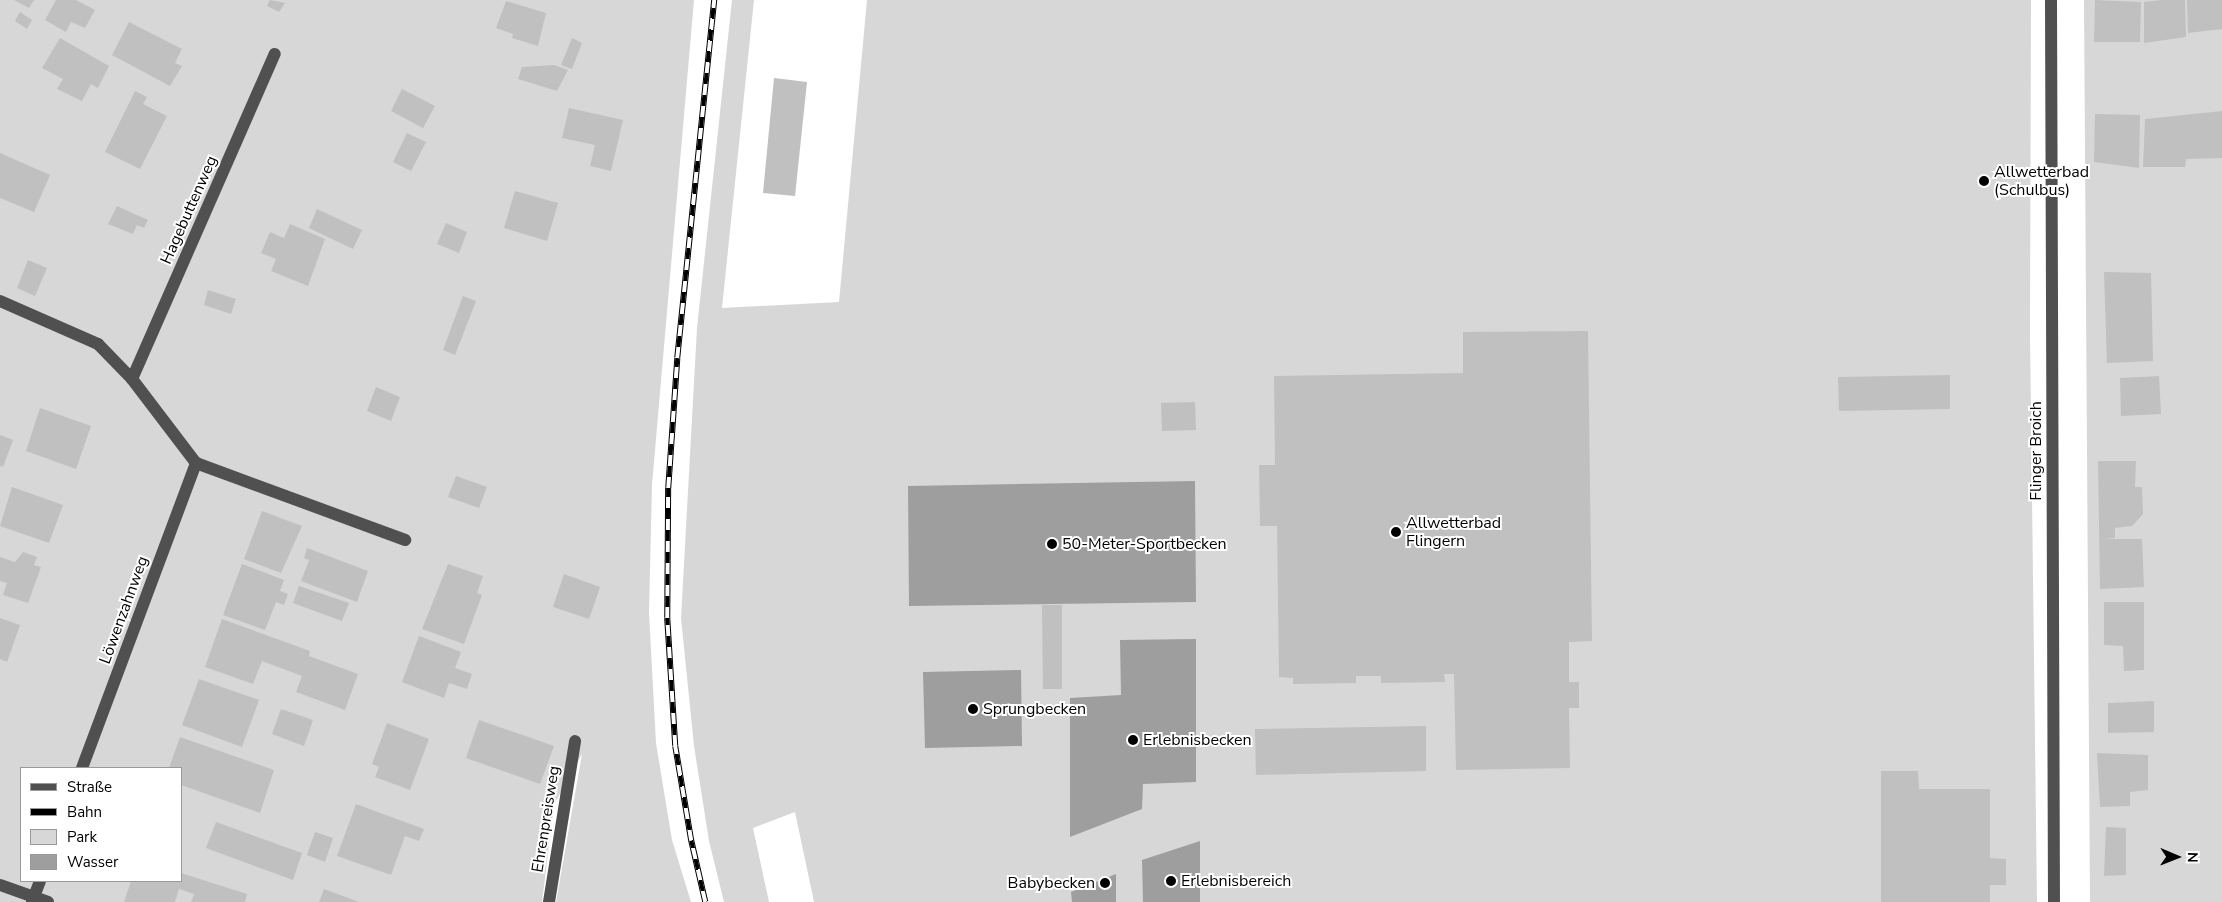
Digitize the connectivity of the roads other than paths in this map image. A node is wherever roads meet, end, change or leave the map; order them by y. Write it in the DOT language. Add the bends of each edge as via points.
graph roads {
  1 [pos="2051,0"];
  2 [pos="276,54"];
  3 [pos="0,301"];
  4 [pos="132,380"];
  5 [pos="196,463"];
  6 [pos="405,540"];
  7 [pos="575,741"];
  8 [pos="82,767"];
  9 [pos="40,882"];
  10 [pos="0,885"];
  11 [pos="33,900"];
  12 [pos="48,902"];
  13 [pos="549,902"];
  14 [pos="2054,902"];
  1 -- 14 [label="street, Flinger Broich"];
  2 -- 4 [label="street, Hagebuttenweg"];
  3 -- 4 [label="street" via="98,344"];
  4 -- 5 [label="street"];
  5 -- 6 [label="street"];
  5 -- 8 [label="street, Löwenzahnweg"];
  7 -- 13 [label="street, Ehrenpreisweg"];
  9 -- 11 [label="street"];
  10 -- 11 [label="street"];
  11 -- 12 [label="street"];
}
